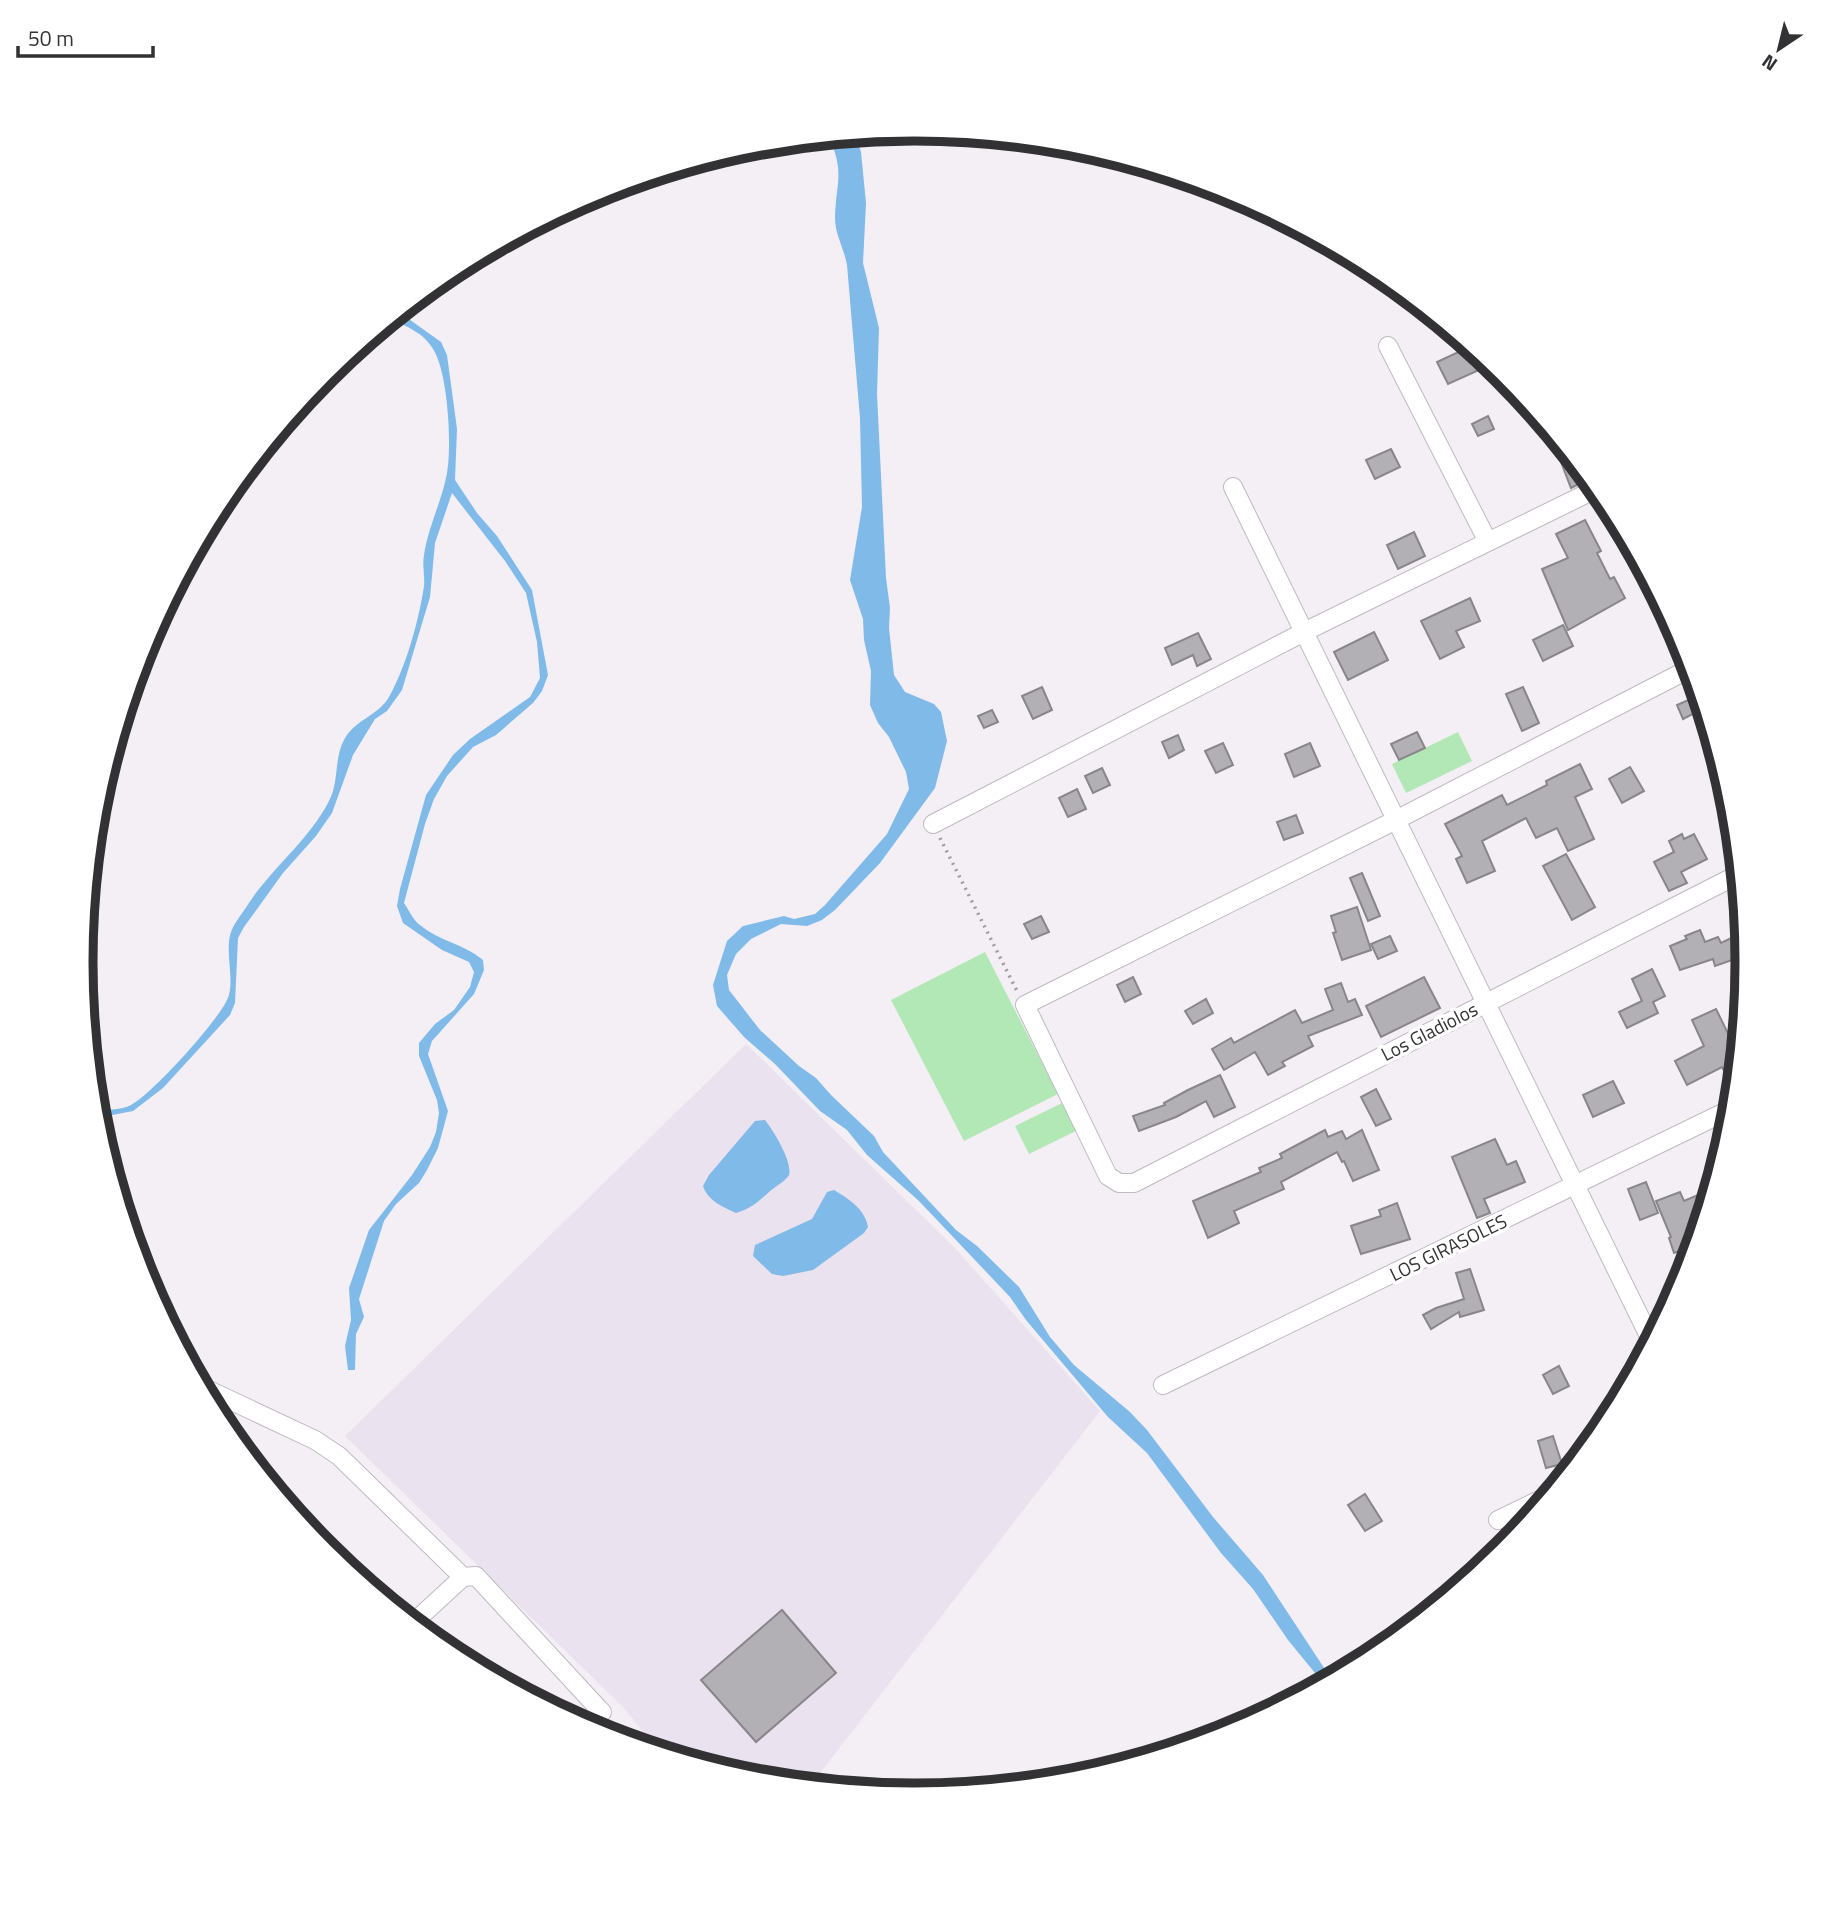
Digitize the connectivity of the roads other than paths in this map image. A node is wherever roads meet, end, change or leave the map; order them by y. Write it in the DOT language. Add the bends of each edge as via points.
graph roads {
  1 [pos="1388,346"];
  2 [pos="1233,487"];
  3 [pos="1588,493"];
  4 [pos="1487,540"];
  5 [pos="1304,632"];
  6 [pos="1682,673"];
  7 [pos="1396,820"];
  8 [pos="933,824"];
  9 [pos="1730,878"];
  10 [pos="1485,1002"];
  11 [pos="1721,1114"];
  12 [pos="1574,1186"];
  13 [pos="1647,1334"];
  14 [pos="1163,1385"];
  15 [pos="215,1393"];
  16 [pos="1531,1504"];
  17 [pos="1498,1520"];
  18 [pos="463,1577"];
  19 [pos="419,1618"];
  20 [pos="595,1719"];
  1 -- 4 [label="street"];
  2 -- 5 [label="street"];
  3 -- 4 [label="street"];
  4 -- 5 [label="street"];
  5 -- 7 [label="street"];
  5 -- 8 [label="street"];
  6 -- 7 [label="street"];
  7 -- 10 [label="street"];
  7 -- 10 [label="street, Los Gladiolos" via="1025,1005 1108,1176 1119,1183 1134,1182"];
  9 -- 10 [label="street, Los Gladiolos"];
  10 -- 12 [label="street"];
  11 -- 12 [label="street, LOS GIRASOLES"];
  12 -- 13 [label="street"];
  12 -- 14 [label="street, LOS GIRASOLES"];
  15 -- 18 [label="street" via="315,1440 338,1456"];
  16 -- 17 [label="street"];
  18 -- 19 [label="street"];
  18 -- 20 [label="street" via="476,1576 599,1709"];
}
